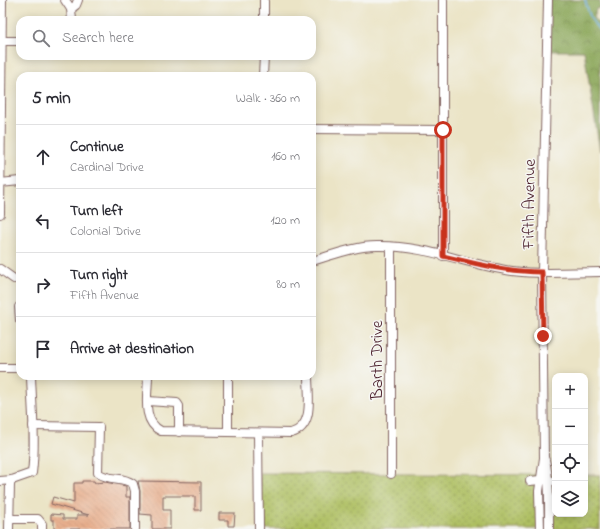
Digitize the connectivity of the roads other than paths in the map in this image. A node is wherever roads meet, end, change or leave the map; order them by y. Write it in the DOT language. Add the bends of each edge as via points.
graph roads {
  1 [pos="2,0"];
  2 [pos="65,0"];
  3 [pos="78,0"];
  4 [pos="264,0"];
  5 [pos="443,0"];
  6 [pos="548,0"];
  7 [pos="71,9"];
  8 [pos="72,16"];
  9 [pos="264,16"];
  10 [pos="2,41"];
  11 [pos="16,41"];
  12 [pos="264,60"];
  13 [pos="263,72"];
  14 [pos="316,130"];
  15 [pos="443,130"];
  16 [pos="16,181"];
  17 [pos="0,183"];
  18 [pos="0,214"];
  19 [pos="391,247"];
  20 [pos="443,256"];
  21 [pos="316,260"];
  22 [pos="0,269"];
  23 [pos="542,272"];
  24 [pos="600,272"];
  25 [pos="14,279"];
  26 [pos="0,368"];
  27 [pos="16,368"];
  28 [pos="31,380"];
  29 [pos="148,380"];
  30 [pos="228,380"];
  31 [pos="308,380"];
  32 [pos="148,401"];
  33 [pos="33,426"];
  34 [pos="179,432"];
  35 [pos="228,432"];
  36 [pos="258,433"];
  37 [pos="391,474"];
  38 [pos="0,480"];
  39 [pos="12,480"];
  40 [pos="548,480"];
  41 [pos="530,481"];
  42 [pos="12,519"];
  43 [pos="9,529"];
  44 [pos="14,529"];
  45 [pos="42,529"];
  46 [pos="135,529"];
  47 [pos="259,529"];
  48 [pos="540,529"];
  49 [pos="549,529"];
  1 -- 10 [label="street"];
  2 -- 7 [label="street"];
  3 -- 7 [label="street"];
  4 -- 9 [label="street"];
  5 -- 15 [label="street"];
  6 -- 23 [label="street, Fifth Avenue"];
  7 -- 8 [label="street"];
  10 -- 11 [label="street"];
  10 -- 17 [label="street"];
  12 -- 13 [label="street"];
  14 -- 15 [label="street"];
  15 -- 20 [label="street"];
  16 -- 17 [label="street"];
  17 -- 18 [label="street"];
  19 -- 20 [label="street" via="410,248"];
  19 -- 21 [label="street" via="355,249"];
  19 -- 37 [label="street, Barth Drive"];
  20 -- 23 [label="street" via="514,271"];
  22 -- 25 [label="street"];
  23 -- 24 [label="street"];
  23 -- 40 [label="street, Fifth Avenue" via="544,458"];
  26 -- 27 [label="street"];
  28 -- 33 [label="street"];
  29 -- 32 [label="street"];
  30 -- 35 [label="street"];
  31 -- 36 [label="street" via="308,417 304,426 291,433"];
  32 -- 34 [label="street" via="148,417 153,426 161,431"];
  32 -- 34 [label="street" via="177,403"];
  33 -- 39 [label="street" via="32,473"];
  33 -- 46 [label="street" via="99,427 98,473 105,478 126,479 133,484"];
  34 -- 35 [label="street"];
  35 -- 36 [label="street"];
  36 -- 47 [label="street"];
  38 -- 39 [label="street"];
  39 -- 42 [label="street" via="15,484"];
  40 -- 41 [label="street"];
  40 -- 48 [label="street, Fifth Avenue"];
  40 -- 49 [label="street, Fifth Avenue"];
  42 -- 43 [label="street"];
  42 -- 44 [label="street"];
  42 -- 45 [label="street" via="38,519"];
}
